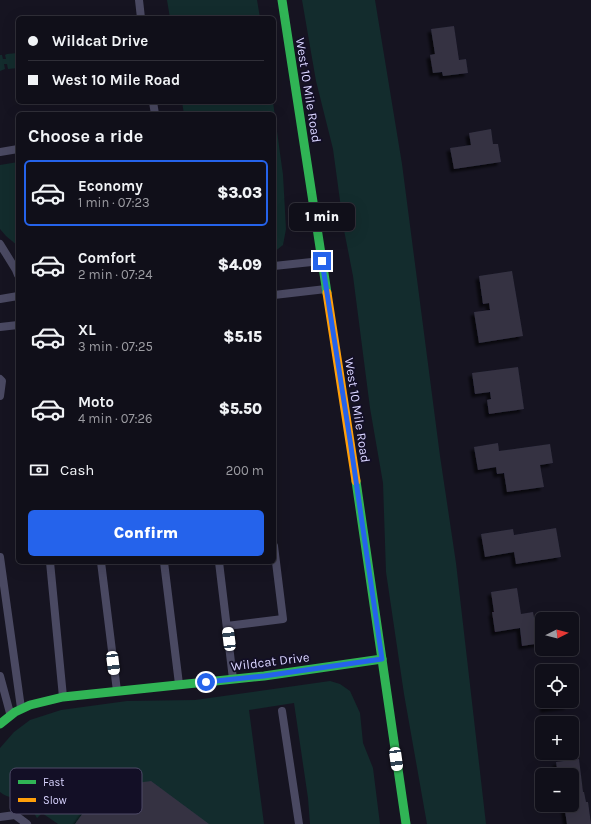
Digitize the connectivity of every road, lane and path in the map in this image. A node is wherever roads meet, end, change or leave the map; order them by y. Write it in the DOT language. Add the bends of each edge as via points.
graph roads {
  1 [pos="139,0"];
  2 [pos="282,0"];
  3 [pos="141,16"];
  4 [pos="16,149"];
  5 [pos="0,152"];
  6 [pos="0,244"];
  7 [pos="322,261"];
  8 [pos="276,266"];
  9 [pos="16,271"];
  10 [pos="326,289"];
  11 [pos="276,295"];
  12 [pos="16,296"];
  13 [pos="0,298"];
  14 [pos="16,325"];
  15 [pos="0,328"];
  16 [pos="0,379"];
  17 [pos="0,396"];
  18 [pos="0,557"];
  19 [pos="276,562"];
  20 [pos="50,564"];
  21 [pos="101,564"];
  22 [pos="164,564"];
  23 [pos="219,564"];
  24 [pos="227,626"];
  25 [pos="382,659"];
  26 [pos="0,676"];
  27 [pos="234,679"];
  28 [pos="179,685"];
  29 [pos="117,691"];
  30 [pos="64,697"];
  31 [pos="22,709"];
  32 [pos="282,711"];
  33 [pos="11,714"];
  34 [pos="0,724"];
  35 [pos="0,817"];
  36 [pos="27,824"];
  37 [pos="299,824"];
  38 [pos="406,824"];
  1 -- 3 [label="lane"];
  2 -- 7 [label="main road, West 10 Mile Road"];
  4 -- 5 [label="lane"];
  6 -- 9 [label="lane"];
  7 -- 8 [label="lane"];
  7 -- 10 [label="main road, West 10 Mile Road"];
  10 -- 11 [label="lane"];
  10 -- 25 [label="main road, West 10 Mile Road"];
  12 -- 13 [label="lane"];
  14 -- 15 [label="lane"];
  16 -- 17 [label="lane"];
  18 -- 31 [label="lane"];
  19 -- 24 [label="lane" via="283,619"];
  20 -- 30 [label="lane"];
  21 -- 29 [label="lane"];
  22 -- 28 [label="lane"];
  23 -- 24 [label="lane"];
  24 -- 27 [label="lane"];
  25 -- 27 [label="main road, Wildcat Drive"];
  25 -- 38 [label="main road, West 10 Mile Road"];
  26 -- 33 [label="lane"];
  27 -- 28 [label="main road, Wildcat Drive"];
  28 -- 29 [label="main road, Wildcat Drive"];
  29 -- 30 [label="main road, Wildcat Drive"];
  30 -- 31 [label="main road, Wildcat Drive" via="36,702"];
  31 -- 33 [label="main road, Wildcat Drive"];
  32 -- 37 [label="lane"];
  33 -- 34 [label="main road, Wildcat Drive"];
  35 -- 36 [label="lane" via="15,815"];
}
